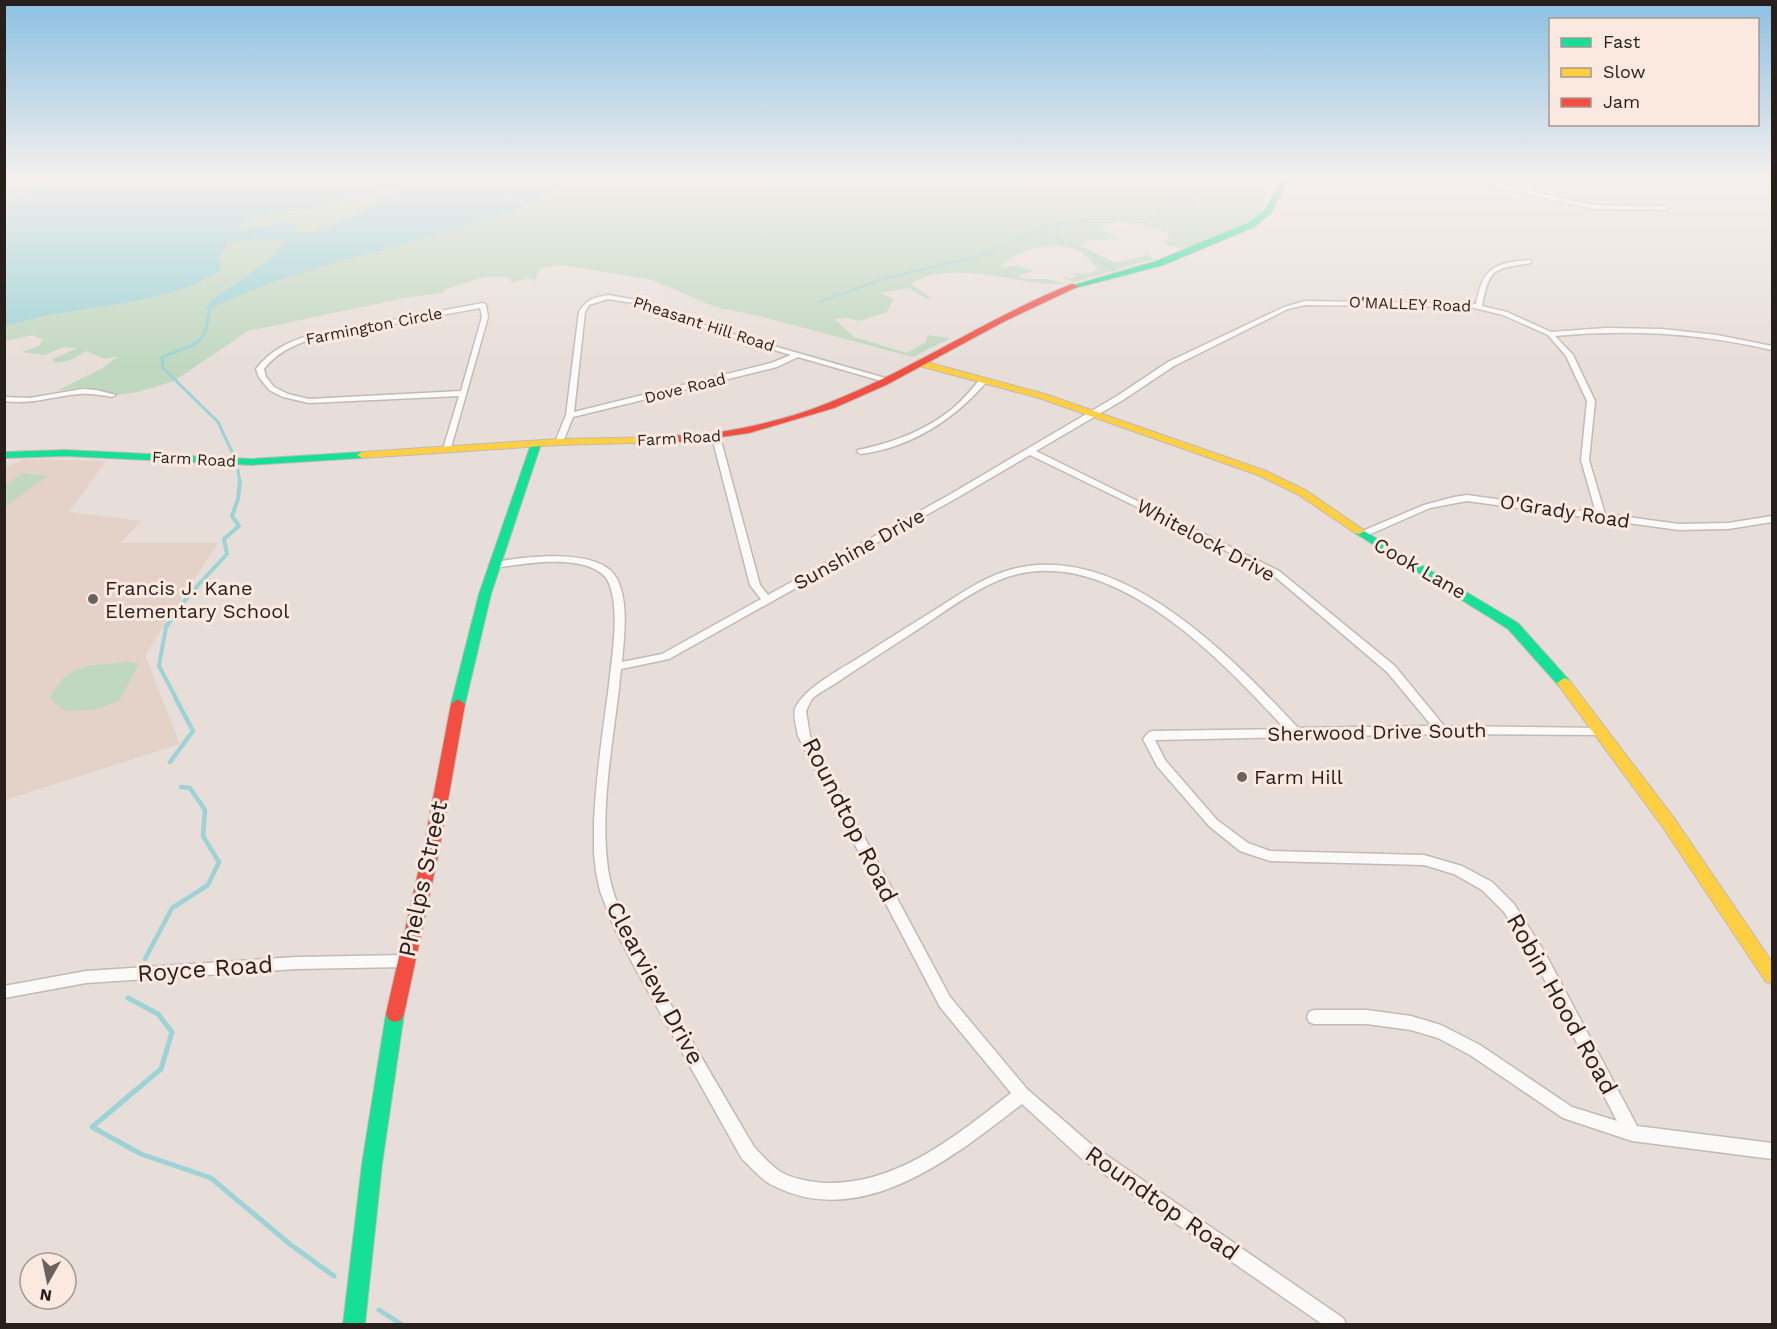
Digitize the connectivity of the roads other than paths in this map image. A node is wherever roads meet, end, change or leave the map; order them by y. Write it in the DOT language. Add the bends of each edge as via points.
graph roads {
  1 [pos="1214,240"];
  2 [pos="1529,262"];
  3 [pos="1479,306"];
  4 [pos="1550,334"];
  5 [pos="1773,348"];
  6 [pos="798,354"];
  7 [pos="919,363"];
  8 [pos="888,380"];
  9 [pos="984,380"];
  10 [pos="464,393"];
  11 [pos="111,395"];
  12 [pos="4,399"];
  13 [pos="1094,414"];
  14 [pos="570,415"];
  15 [pos="716,437"];
  16 [pos="559,442"];
  17 [pos="536,444"];
  18 [pos="447,449"];
  19 [pos="1029,451"];
  20 [pos="861,452"];
  21 [pos="4,455"];
  22 [pos="1601,516"];
  23 [pos="1773,519"];
  24 [pos="1364,534"];
  25 [pos="494,565"];
  26 [pos="767,601"];
  27 [pos="617,666"];
  28 [pos="1442,730"];
  29 [pos="1600,731"];
  30 [pos="1295,732"];
  31 [pos="1153,735"];
  32 [pos="406,961"];
  33 [pos="1773,976"];
  34 [pos="4,992"];
  35 [pos="1314,1017"];
  36 [pos="1022,1094"];
  37 [pos="1632,1133"];
  38 [pos="1773,1151"];
  39 [pos="354,1324"];
  40 [pos="1337,1324"];
  1 -- 7 [label="street, Farm Road" via="1160,262 1054,294 1006,315"];
  2 -- 3 [label="street" via="1504,264 1490,270"];
  3 -- 4 [label="street, O'MALLEY Road" via="1513,316"];
  3 -- 13 [label="street, O'MALLEY Road" via="1323,301 1298,304 1172,364"];
  4 -- 5 [label="street" via="1665,330 1733,338"];
  4 -- 22 [label="street, O'MALLEY Road" via="1569,355 1591,401 1585,460"];
  6 -- 8 [label="street, Pheasant Hill Road"];
  6 -- 14 [label="street, Dove Road" via="774,365"];
  6 -- 14 [label="street, Pheasant Hill Road" via="699,326 635,301 608,297 595,300 582,312"];
  7 -- 8 [label="street, Farm Road"];
  7 -- 9 [label="street, Cook Lane"];
  8 -- 15 [label="street, Farm Road" via="782,423"];
  9 -- 13 [label="street, Cook Lane"];
  9 -- 20 [label="street" via="957,409 940,420 886,447"];
  10 -- 10 [label="street, Farmington Circle" via="309,401 273,391 261,379 260,369 276,352 318,335 483,305 484,317"];
  10 -- 18 [label="street, Farmington Circle"];
  11 -- 12 [label="street" via="79,390 26,400"];
  13 -- 19 [label="street, Sunshine Drive"];
  13 -- 24 [label="street, Cook Lane" via="1283,482"];
  14 -- 16 [label="street, Pheasant Hill Road"];
  15 -- 16 [label="street, Farm Road"];
  15 -- 26 [label="street" via="755,585"];
  16 -- 17 [label="street, Farm Road"];
  17 -- 18 [label="street, Farm Road"];
  17 -- 25 [label="street, Phelps Street"];
  18 -- 21 [label="street, Farm Road" via="229,462 78,452"];
  19 -- 26 [label="street, Sunshine Drive"];
  19 -- 28 [label="street, Whitelock Drive" via="1276,573 1391,669"];
  22 -- 23 [label="street, O'Grady Road" via="1693,527"];
  22 -- 24 [label="street, O'Grady Road" via="1461,498"];
  24 -- 29 [label="street, Cook Lane" via="1513,626 1548,663"];
  25 -- 27 [label="street, Clearview Drive" via="577,560 597,566 612,577 618,596"];
  25 -- 32 [label="street, Phelps Street" via="458,706"];
  26 -- 27 [label="street, Sunshine Drive" via="666,657"];
  27 -- 36 [label="street, Clearview Drive" via="600,853 605,887 621,929 748,1153 778,1179 816,1191 857,1192 894,1181 943,1152"];
  28 -- 29 [label="street, Sherwood Drive South"];
  28 -- 30 [label="street, Sherwood Drive South"];
  29 -- 33 [label="street, Cook Lane" via="1668,822"];
  30 -- 31 [label="street, Sherwood Drive South"];
  30 -- 36 [label="street, Roundtop Road" via="1251,684 1160,609 1095,575 1046,568 1021,570 973,588 809,696 800,711 804,736 916,949 945,1002"];
  31 -- 37 [label="street, Robin Hood Road" via="1149,739 1161,763 1213,823 1244,847 1270,856 1424,860 1458,870 1487,886 1509,908 1540,957"];
  32 -- 34 [label="street, Royce Road" via="296,963 86,977"];
  32 -- 39 [label="street, Phelps Street" via="383,1081"];
  35 -- 37 [label="street" via="1367,1017 1441,1032 1568,1113"];
  36 -- 40 [label="street, Roundtop Road" via="1087,1152"];
  37 -- 38 [label="street"];
}
